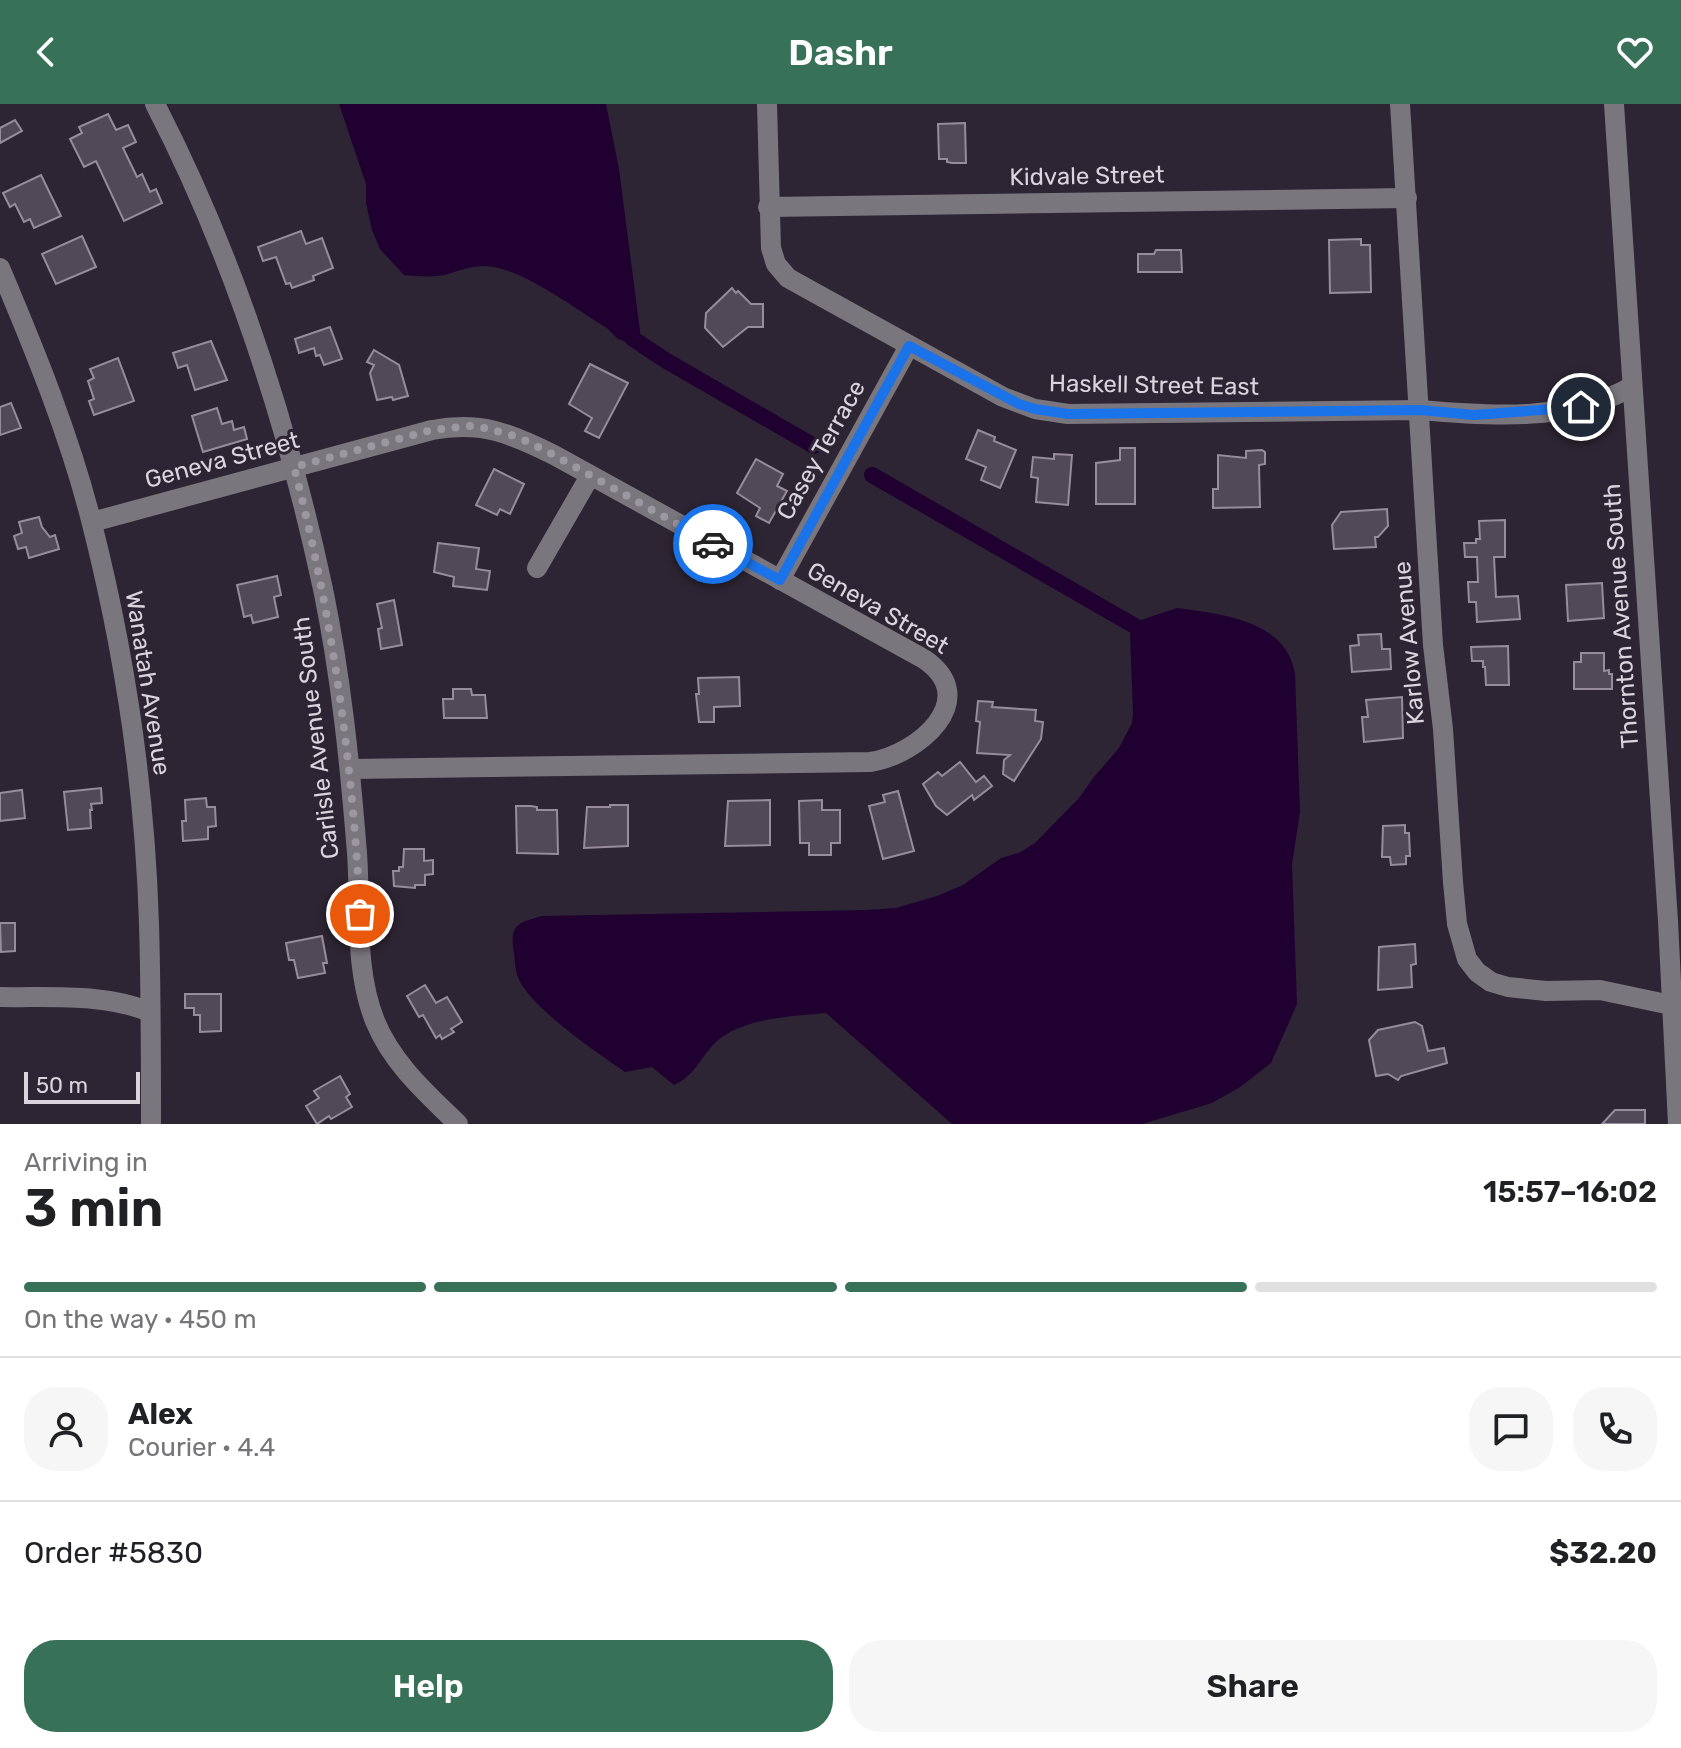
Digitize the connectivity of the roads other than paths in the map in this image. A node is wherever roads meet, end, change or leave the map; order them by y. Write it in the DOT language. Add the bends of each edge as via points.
graph roads {
  1 [pos="155,104"];
  2 [pos="767,104"];
  3 [pos="1400,104"];
  4 [pos="1614,104"];
  5 [pos="1407,198"];
  6 [pos="768,207"];
  7 [pos="0,268"];
  8 [pos="909,346"];
  9 [pos="1631,387"];
  10 [pos="1420,410"];
  11 [pos="294,467"];
  12 [pos="590,476"];
  13 [pos="92,522"];
  14 [pos="537,568"];
  15 [pos="780,580"];
  16 [pos="350,769"];
  17 [pos="0,997"];
  18 [pos="1671,1005"];
  19 [pos="150,1012"];
  20 [pos="151,1124"];
  21 [pos="458,1124"];
  22 [pos="1678,1124"];
  1 -- 11 [label="street, Carlisle Avenue South" via="244,307"];
  2 -- 6 [label="street, Haskell Street East"];
  3 -- 5 [label="street, Karlow Avenue"];
  4 -- 9 [label="street, Thornton Avenue South"];
  5 -- 6 [label="street, Kidvale Street"];
  5 -- 10 [label="street, Karlow Avenue"];
  6 -- 8 [label="street, Haskell Street East" via="771,248 788,278"];
  7 -- 13 [label="street, Wanatah Avenue" via="52,398"];
  8 -- 10 [label="street, Haskell Street East" via="1003,397 1051,412"];
  8 -- 15 [label="street, Casey Terrace"];
  9 -- 10 [label="street, Haskell Street East" via="1598,403 1564,410 1474,415"];
  9 -- 18 [label="street, Thornton Avenue South"];
  10 -- 18 [label="street, Karlow Avenue" via="1453,882 1467,959 1491,982 1508,987 1600,990"];
  11 -- 12 [label="street, Geneva Street" via="432,430 469,426 518,437"];
  11 -- 13 [label="street, Geneva Street"];
  11 -- 16 [label="street, Carlisle Avenue South" via="324,594"];
  12 -- 14 [label="street"];
  12 -- 15 [label="street, Geneva Street"];
  13 -- 19 [label="street, Wanatah Avenue" via="133,743 145,853"];
  15 -- 16 [label="street, Geneva Street" via="939,669 948,700 931,729 902,753 870,762"];
  16 -- 21 [label="street, Carlisle Avenue South" via="362,970 370,1006 393,1056"];
  17 -- 19 [label="street" via="93,998"];
  18 -- 22 [label="street, Thornton Avenue South"];
  19 -- 20 [label="street, Wanatah Avenue"];
}
